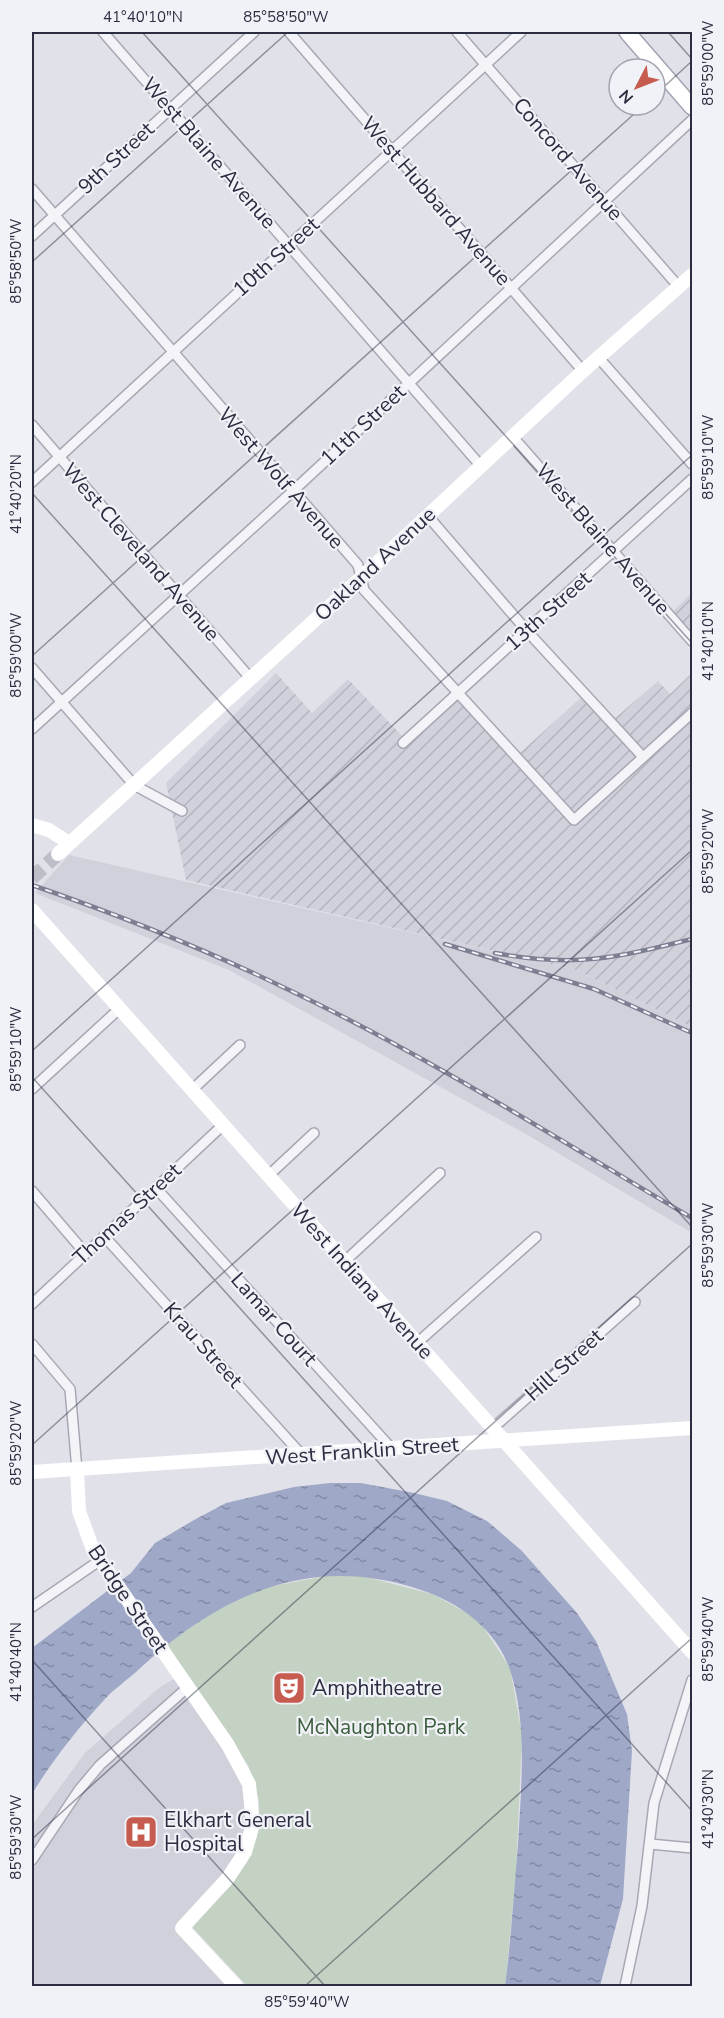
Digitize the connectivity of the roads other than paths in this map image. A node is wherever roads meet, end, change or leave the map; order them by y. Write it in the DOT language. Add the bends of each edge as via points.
graph roads {
  1 [pos="103,32"];
  2 [pos="254,32"];
  3 [pos="289,32"];
  4 [pos="457,32"];
  5 [pos="521,32"];
  6 [pos="627,32"];
  7 [pos="485,64"];
  8 [pos="693,107"];
  9 [pos="170,109"];
  10 [pos="693,120"];
  11 [pos="392,151"];
  12 [pos="32,189"];
  13 [pos="605,202"];
  14 [pos="54,215"];
  15 [pos="32,236"];
  16 [pos="290,246"];
  17 [pos="688,283"];
  18 [pos="511,288"];
  19 [pos="173,353"];
  20 [pos="598,357"];
  21 [pos="583,370"];
  22 [pos="409,382"];
  23 [pos="32,425"];
  24 [pos="513,437"];
  25 [pos="60,457"];
  26 [pos="693,464"];
  27 [pos="480,465"];
  28 [pos="693,479"];
  29 [pos="32,482"];
  30 [pos="293,491"];
  31 [pos="427,515"];
  32 [pos="614,552"];
  33 [pos="362,577"];
  34 [pos="178,594"];
  35 [pos="527,631"];
  36 [pos="693,641"];
  37 [pos="32,668"];
  38 [pos="251,679"];
  39 [pos="458,692"];
  40 [pos="61,702"];
  41 [pos="693,713"];
  42 [pos="32,729"];
  43 [pos="403,743"];
  44 [pos="643,757"];
  45 [pos="134,785"];
  46 [pos="182,811"];
  47 [pos="32,825"];
  48 [pos="69,843"];
  49 [pos="58,854"];
  50 [pos="32,910"];
  51 [pos="119,1008"];
  52 [pos="240,1046"];
  53 [pos="32,1089"];
  54 [pos="192,1090"];
  55 [pos="223,1125"];
  56 [pos="314,1133"];
  57 [pos="440,1173"];
  58 [pos="268,1176"];
  59 [pos="156,1188"];
  60 [pos="32,1191"];
  61 [pos="104,1236"];
  62 [pos="536,1237"];
  63 [pos="85,1253"];
  64 [pos="344,1262"];
  65 [pos="635,1302"];
  66 [pos="32,1304"];
  67 [pos="417,1343"];
  68 [pos="32,1344"];
  69 [pos="493,1428"];
  70 [pos="693,1428"];
  71 [pos="505,1441"];
  72 [pos="393,1450"];
  73 [pos="302,1455"];
  74 [pos="77,1470"];
  75 [pos="32,1472"];
  76 [pos="103,1565"];
  77 [pos="32,1607"];
  78 [pos="693,1652"];
  79 [pos="693,1680"];
  80 [pos="188,1687"];
  81 [pos="650,1844"];
  82 [pos="693,1848"];
  83 [pos="32,1860"];
  84 [pos="236,1986"];
  85 [pos="625,1986"];
  1 -- 9 [label="street, West Blaine Avenue"];
  2 -- 9 [label="street, 9th Street"];
  3 -- 11 [label="street, West Hubbard Avenue"];
  4 -- 7 [label="street, Concord Avenue"];
  5 -- 7 [label="street, 10th Street"];
  6 -- 8 [label="main road"];
  7 -- 11 [label="street, 10th Street"];
  7 -- 13 [label="street, Concord Avenue"];
  9 -- 14 [label="street, 9th Street"];
  9 -- 16 [label="street, West Blaine Avenue"];
  10 -- 13 [label="street, 11th Street"];
  11 -- 16 [label="street, 10th Street"];
  11 -- 18 [label="street, West Hubbard Avenue"];
  12 -- 14 [label="street, West Wolf Avenue"];
  13 -- 17 [label="street, Concord Avenue"];
  13 -- 18 [label="street, 11th Street"];
  14 -- 15 [label="street, 9th Street"];
  14 -- 19 [label="street, West Wolf Avenue"];
  16 -- 19 [label="street, 10th Street"];
  16 -- 22 [label="street, West Blaine Avenue"];
  17 -- 20 [label="street, Oakland Avenue"];
  18 -- 21 [label="street, West Hubbard Avenue"];
  18 -- 22 [label="street, 11th Street"];
  19 -- 25 [label="street, 10th Street"];
  19 -- 30 [label="street, West Wolf Avenue"];
  20 -- 21 [label="street, Oakland Avenue"];
  20 -- 26 [label="street"];
  21 -- 24 [label="street, Oakland Avenue"];
  22 -- 27 [label="street, West Blaine Avenue"];
  22 -- 30 [label="street, 11th Street"];
  23 -- 25 [label="street, West Cleveland Avenue"];
  24 -- 27 [label="street, Oakland Avenue"];
  24 -- 32 [label="street, West Blaine Avenue"];
  25 -- 29 [label="street, 10th Street"];
  25 -- 34 [label="street, West Cleveland Avenue"];
  27 -- 31 [label="street, Oakland Avenue"];
  28 -- 32 [label="street, 13th Street"];
  30 -- 33 [label="street, West Wolf Avenue" via="358,565"];
  30 -- 34 [label="street, 11th Street"];
  31 -- 33 [label="street, Oakland Avenue"];
  31 -- 35 [label="street"];
  32 -- 35 [label="street, 13th Street"];
  32 -- 36 [label="street, West Blaine Avenue"];
  33 -- 38 [label="street, Oakland Avenue"];
  33 -- 39 [label="street, West Wolf Avenue" via="364,590"];
  34 -- 38 [label="street, West Cleveland Avenue"];
  34 -- 40 [label="street, 11th Street"];
  35 -- 39 [label="street, 13th Street"];
  35 -- 44 [label="street"];
  37 -- 40 [label="street"];
  38 -- 45 [label="street, Oakland Avenue"];
  39 -- 43 [label="street, 13th Street"];
  39 -- 44 [label="street, West Wolf Avenue" via="574,820"];
  40 -- 42 [label="street, 11th Street"];
  40 -- 45 [label="street"];
  41 -- 44 [label="street"];
  45 -- 46 [label="street"];
  45 -- 48 [label="street, Oakland Avenue"];
  47 -- 48 [label="street"];
  48 -- 49 [label="street, Oakland Avenue"];
  50 -- 51 [label="street, West Indiana Avenue"];
  51 -- 53 [label="street"];
  51 -- 54 [label="street, West Indiana Avenue"];
  52 -- 54 [label="street"];
  54 -- 55 [label="street, West Indiana Avenue"];
  55 -- 58 [label="street, West Indiana Avenue"];
  55 -- 59 [label="street, Thomas Street"];
  56 -- 58 [label="street"];
  57 -- 64 [label="street"];
  58 -- 64 [label="street, West Indiana Avenue"];
  59 -- 61 [label="street, Thomas Street"];
  59 -- 72 [label="street, Lamar Court"];
  60 -- 63 [label="street"];
  61 -- 63 [label="street, Thomas Street"];
  61 -- 73 [label="street, Krau Street"];
  62 -- 67 [label="street"];
  63 -- 66 [label="street, Thomas Street"];
  64 -- 67 [label="street, West Indiana Avenue"];
  65 -- 69 [label="street, Hill Street"];
  67 -- 69 [label="street, West Indiana Avenue"];
  68 -- 74 [label="street" via="70,1389"];
  69 -- 71 [label="street, West Indiana Avenue"];
  70 -- 71 [label="street, West Franklin Street"];
  71 -- 72 [label="street, West Franklin Street"];
  71 -- 78 [label="street, West Indiana Avenue"];
  72 -- 73 [label="street, West Franklin Street"];
  73 -- 74 [label="street, West Franklin Street"];
  74 -- 75 [label="street, West Franklin Street"];
  74 -- 76 [label="street, Bridge Street" via="82,1523"];
  76 -- 77 [label="street"];
  76 -- 80 [label="street, Bridge Street"];
  79 -- 81 [label="street" via="654,1803"];
  80 -- 83 [label="street" via="88,1777"];
  80 -- 84 [label="street, Bridge Street" via="238,1761 252,1797 251,1832 241,1859 182,1928"];
  81 -- 82 [label="street"];
  81 -- 85 [label="street"];
}
